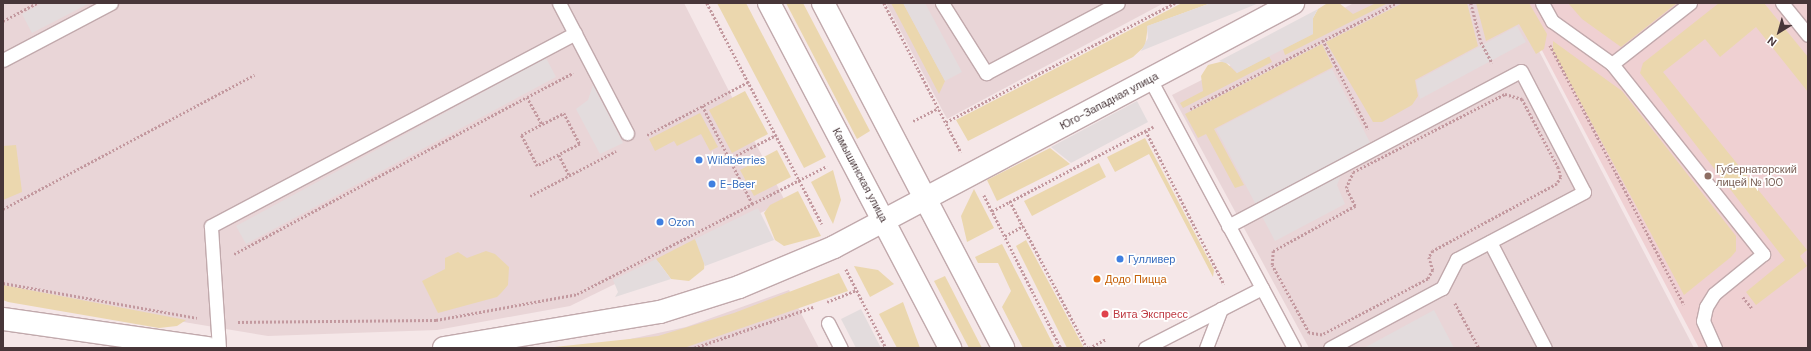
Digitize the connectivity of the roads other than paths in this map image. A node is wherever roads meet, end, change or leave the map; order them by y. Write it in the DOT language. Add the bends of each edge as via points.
graph roads {
  1 [pos="111,3"];
  2 [pos="559,3"];
  3 [pos="769,3"];
  4 [pos="823,3"];
  5 [pos="942,3"];
  6 [pos="1118,3"];
  7 [pos="1293,3"];
  8 [pos="1542,3"];
  9 [pos="1690,3"];
  10 [pos="1782,3"];
  11 [pos="575,33"];
  12 [pos="1808,35"];
  13 [pos="3,60"];
  14 [pos="1612,64"];
  15 [pos="1150,79"];
  16 [pos="626,133"];
  17 [pos="925,198"];
  18 [pos="883,220"];
  19 [pos="1228,226"];
  20 [pos="1490,242"];
  21 [pos="1262,288"];
  22 [pos="1221,309"];
  23 [pos="3,318"];
  24 [pos="828,323"];
  25 [pos="208,348"];
  26 [pos="219,348"];
  27 [pos="444,348"];
  28 [pos="841,348"];
  29 [pos="950,348"];
  30 [pos="1003,348"];
  31 [pos="1145,348"];
  32 [pos="1206,348"];
  33 [pos="1294,348"];
  34 [pos="1330,348"];
  35 [pos="1545,348"];
  36 [pos="1715,348"];
  1 -- 13 [label="lane"];
  2 -- 11 [label="lane"];
  3 -- 18 [label="street, Камышинская улица"];
  4 -- 17 [label="street"];
  5 -- 6 [label="lane" via="986,73"];
  7 -- 15 [label="street, Юго-Западная улица"];
  8 -- 14 [label="lane" via="1552,21"];
  9 -- 14 [label="lane"];
  10 -- 12 [label="lane"];
  11 -- 16 [label="lane"];
  11 -- 26 [label="lane" via="211,226"];
  14 -- 36 [label="lane" via="1763,254 1714,294 1706,307 1703,322"];
  15 -- 17 [label="street, Юго-Западная улица"];
  15 -- 19 [label="lane"];
  17 -- 18 [label="street, Юго-Западная улица"];
  17 -- 30 [label="street"];
  18 -- 27 [label="street, Юго-Западная улица" via="834,246 739,287 660,312"];
  18 -- 29 [label="street, Камышинская улица"];
  19 -- 20 [label="lane" via="1380,152 1521,71 1584,192"];
  19 -- 21 [label="lane"];
  20 -- 34 [label="lane" via="1457,259 1442,288"];
  20 -- 35 [label="lane"];
  21 -- 22 [label="lane"];
  21 -- 33 [label="lane"];
  22 -- 31 [label="lane"];
  22 -- 32 [label="lane"];
  23 -- 25 [label="street"];
  24 -- 28 [label="lane"];
}
